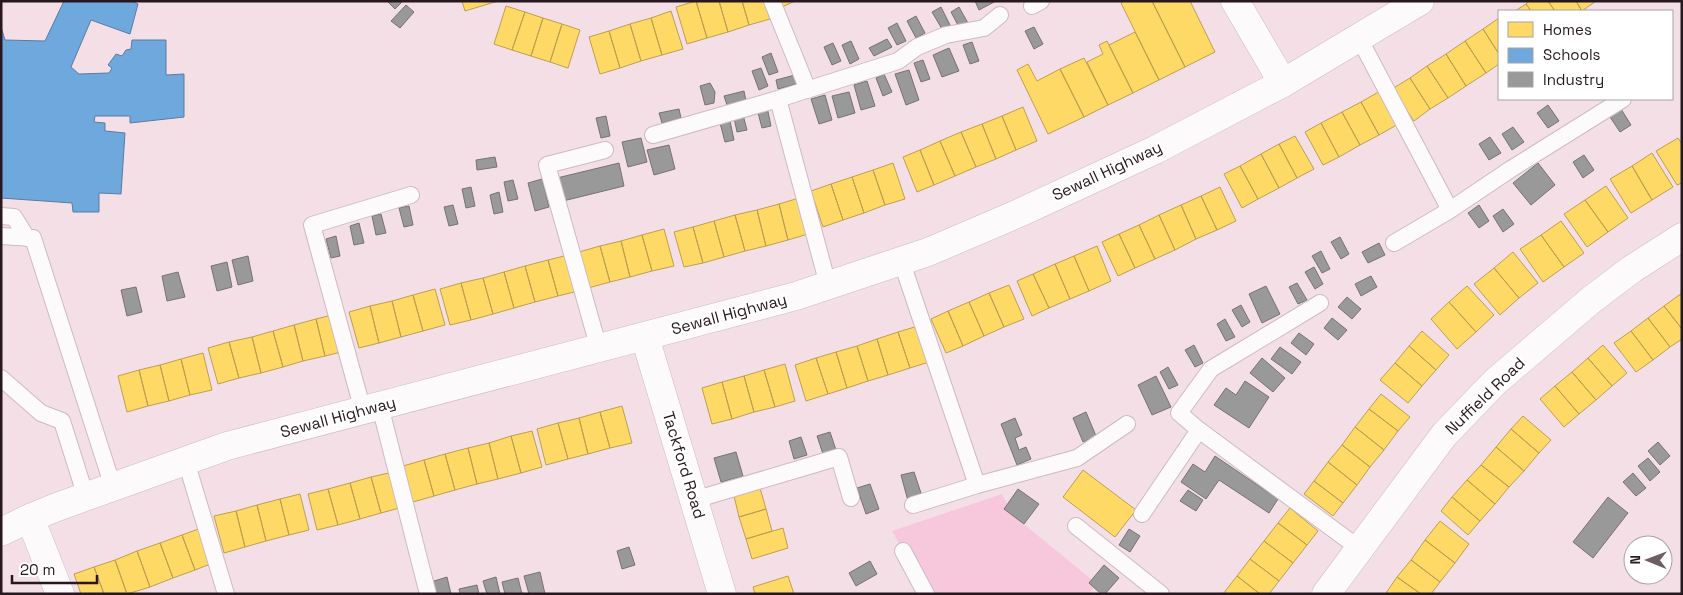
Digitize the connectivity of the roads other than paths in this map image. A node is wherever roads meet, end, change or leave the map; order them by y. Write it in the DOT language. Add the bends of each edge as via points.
graph roads {
  1 [pos="772,1"];
  2 [pos="1235,1"];
  3 [pos="1420,1"];
  4 [pos="1000,15"];
  5 [pos="1359,38"];
  6 [pos="1283,83"];
  7 [pos="808,90"];
  8 [pos="778,99"];
  9 [pos="1621,100"];
  10 [pos="653,134"];
  11 [pos="606,150"];
  12 [pos="411,196"];
  13 [pos="1450,210"];
  14 [pos="1,216"];
  15 [pos="1,236"];
  16 [pos="1682,237"];
  17 [pos="27,238"];
  18 [pos="1394,244"];
  19 [pos="901,260"];
  20 [pos="828,285"];
  21 [pos="1320,303"];
  22 [pos="646,337"];
  23 [pos="599,349"];
  24 [pos="1,378"];
  25 [pos="372,409"];
  26 [pos="1127,424"];
  27 [pos="1199,430"];
  28 [pos="186,461"];
  29 [pos="977,485"];
  30 [pos="113,487"];
  31 [pos="86,497"];
  32 [pos="851,498"];
  33 [pos="694,500"];
  34 [pos="913,505"];
  35 [pos="1142,514"];
  36 [pos="30,518"];
  37 [pos="1076,526"];
  38 [pos="1,532"];
  39 [pos="1360,549"];
  40 [pos="903,551"];
  41 [pos="60,594"];
  42 [pos="226,594"];
  43 [pos="428,594"];
  44 [pos="722,594"];
  45 [pos="926,594"];
  46 [pos="1161,594"];
  47 [pos="1326,594"];
  1 -- 7 [label="lane"];
  2 -- 6 [label="street"];
  3 -- 5 [label="street, Sewall Highway"];
  4 -- 7 [label="lane" via="984,28 946,35 917,47 898,61"];
  5 -- 6 [label="street, Sewall Highway"];
  5 -- 13 [label="lane"];
  6 -- 19 [label="street, Sewall Highway" via="1155,150 1028,209 928,252"];
  7 -- 8 [label="lane"];
  8 -- 10 [label="lane"];
  8 -- 20 [label="lane"];
  9 -- 13 [label="lane"];
  11 -- 23 [label="lane" via="547,165"];
  12 -- 25 [label="lane" via="312,225"];
  13 -- 18 [label="lane"];
  14 -- 17 [label="lane" via="14,217"];
  15 -- 17 [label="lane"];
  16 -- 39 [label="street, Nuffield Road" via="1591,300 1495,382 1444,435"];
  17 -- 30 [label="lane" via="33,238"];
  19 -- 20 [label="street, Sewall Highway"];
  19 -- 29 [label="lane"];
  20 -- 22 [label="street, Sewall Highway"];
  21 -- 27 [label="lane" via="1211,369 1179,413"];
  22 -- 23 [label="street, Sewall Highway"];
  22 -- 33 [label="street, Tackford Road"];
  23 -- 25 [label="street, Sewall Highway"];
  24 -- 31 [label="lane" via="41,413 62,421"];
  25 -- 28 [label="street, Sewall Highway" via="227,446"];
  25 -- 43 [label="lane"];
  26 -- 29 [label="lane" via="1077,458"];
  27 -- 35 [label="lane"];
  27 -- 39 [label="lane"];
  28 -- 30 [label="street, Sewall Highway"];
  28 -- 42 [label="lane"];
  29 -- 34 [label="lane"];
  30 -- 31 [label="street, Sewall Highway"];
  31 -- 36 [label="street, Sewall Highway"];
  32 -- 33 [label="lane" via="839,457"];
  33 -- 44 [label="street, Tackford Road"];
  36 -- 38 [label="street, Sewall Highway"];
  36 -- 41 [label="street"];
  37 -- 46 [label="lane"];
  39 -- 47 [label="street, Nuffield Road"];
  40 -- 45 [label="lane"];
}
